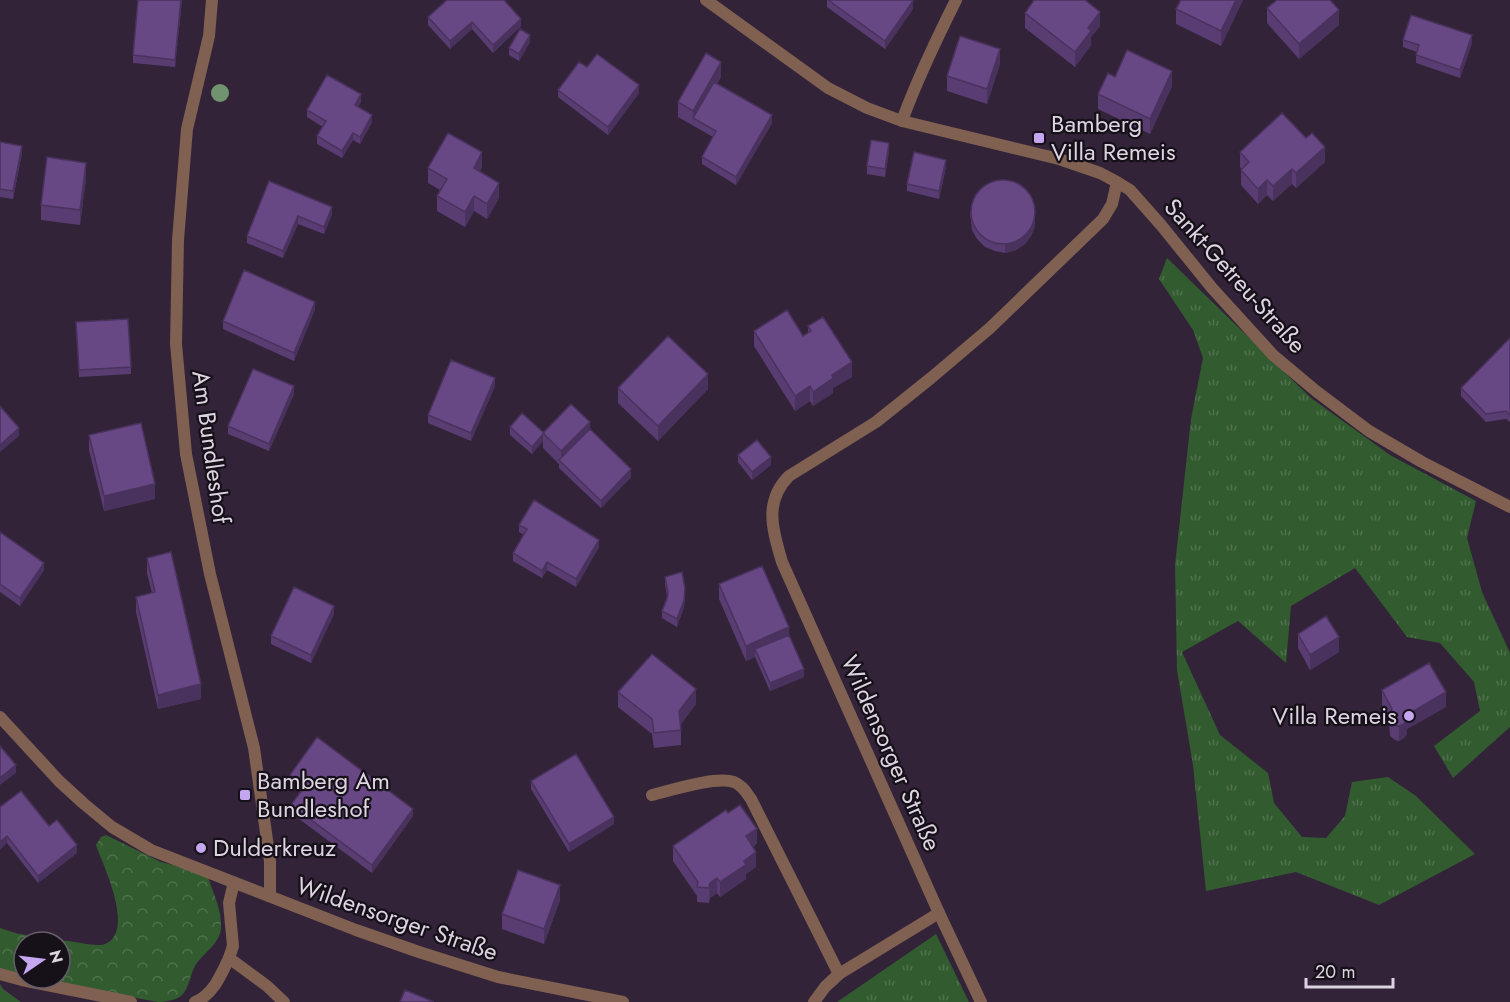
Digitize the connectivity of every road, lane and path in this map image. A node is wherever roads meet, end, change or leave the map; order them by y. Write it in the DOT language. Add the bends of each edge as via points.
graph roads {
  1 [pos="212,0"];
  2 [pos="706,0"];
  3 [pos="956,0"];
  4 [pos="902,121"];
  5 [pos="1117,182"];
  6 [pos="1510,507"];
  7 [pos="0,717"];
  8 [pos="652,795"];
  9 [pos="234,882"];
  10 [pos="270,896"];
  11 [pos="939,913"];
  12 [pos="229,958"];
  13 [pos="0,974"];
  14 [pos="840,974"];
  15 [pos="131,1002"];
  16 [pos="195,1002"];
  17 [pos="284,1002"];
  18 [pos="623,1002"];
  19 [pos="814,1002"];
  20 [pos="981,1002"];
  1 -- 10 [label="street, Am Bundleshof" via="209,36 187,129 177,240 176,344 186,454 210,574 254,748 270,861"];
  2 -- 4 [label="street, Sankt-Getreu-Straße" via="828,88"];
  3 -- 4 [label="street" via="930,49"];
  4 -- 5 [label="street, Sankt-Getreu-Straße" via="1059,159"];
  5 -- 6 [label="street, Sankt-Getreu-Straße" via="1130,190 1273,355 1316,391 1369,431"];
  5 -- 11 [label="street, Wildensorger Straße" via="1112,204 1103,219 990,328 876,422 789,476 779,485 773,501 772,522 783,562"];
  7 -- 9 [label="street, Wildensorger Straße" via="59,781 112,827 151,850"];
  8 -- 14 [label="street" via="720,780 741,786"];
  9 -- 10 [label="street, Wildensorger Straße"];
  9 -- 12 [label="street" via="229,903 233,946"];
  10 -- 18 [label="street, Wildensorger Straße" via="356,930 498,977"];
  11 -- 14 [label="street"];
  11 -- 20 [label="street, Wildensorger Straße"];
  12 -- 16 [label="street" via="217,983 204,999"];
  12 -- 17 [label="street"];
  13 -- 15 [label="street"];
  14 -- 19 [label="street"];
}
